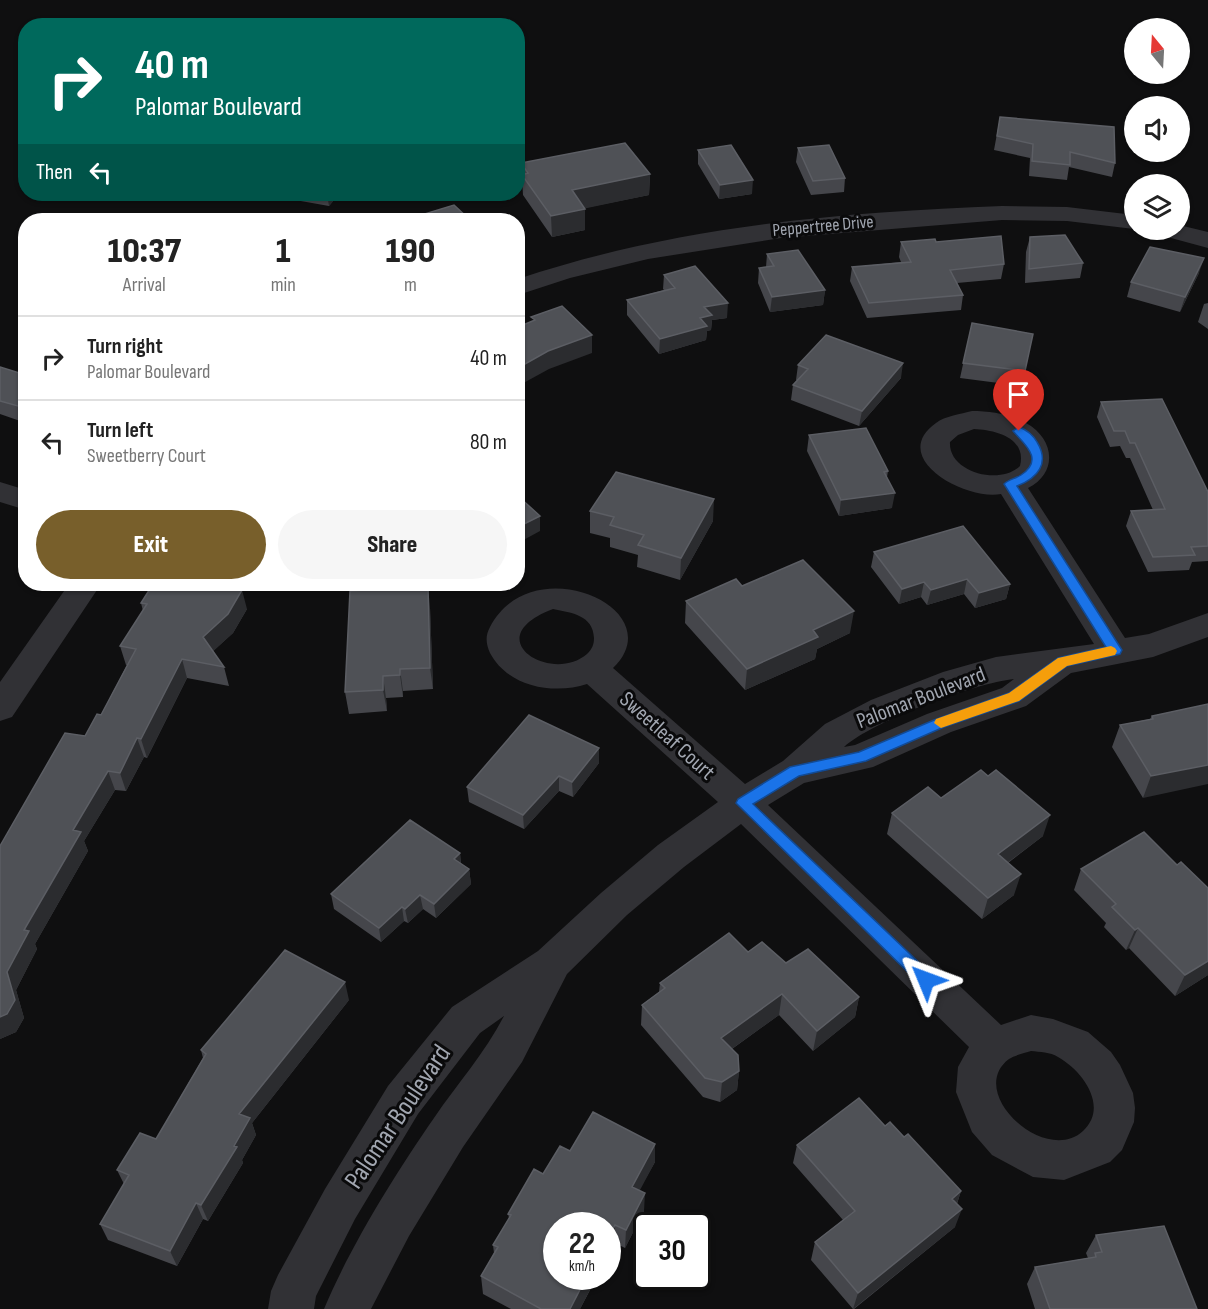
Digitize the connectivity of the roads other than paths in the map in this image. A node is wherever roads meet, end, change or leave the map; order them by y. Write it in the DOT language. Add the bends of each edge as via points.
graph roads {
  1 [pos="1124,221"];
  2 [pos="1190,235"];
  3 [pos="1208,240"];
  4 [pos="525,285"];
  5 [pos="1010,484"];
  6 [pos="0,492"];
  7 [pos="18,498"];
  8 [pos="80,591"];
  9 [pos="1208,625"];
  10 [pos="1153,645"];
  11 [pos="1115,650"];
  12 [pos="1208,651"];
  13 [pos="591,668"];
  14 [pos="0,708"];
  15 [pos="743,803"];
  16 [pos="552,963"];
  17 [pos="994,1045"];
  18 [pos="291,1309"];
  19 [pos="347,1309"];
  1 -- 4 [label="street, Peppertree Drive" via="1016,211 792,228 667,246"];
  2 -- 3 [label="street"];
  5 -- 11 [label="street"];
  6 -- 7 [label="street"];
  8 -- 14 [label="street"];
  9 -- 10 [label="street, Palomar Boulevard"];
  10 -- 11 [label="street, Palomar Boulevard"];
  10 -- 12 [label="street, Palomar Boulevard"];
  11 -- 15 [label="street, Palomar Boulevard" via="1063,662 1014,697 939,723 861,757 795,771"];
  13 -- 15 [label="street, Sweetleaf Court"];
  15 -- 16 [label="street, Palomar Boulevard" via="671,856"];
  15 -- 17 [label="street, Sweetleaf Court"];
  16 -- 18 [label="street, Palomar Boulevard" via="466,1020 403,1100 340,1204 294,1291"];
  16 -- 19 [label="street, Palomar Boulevard" via="508,1049 448,1133 394,1221"];
}
